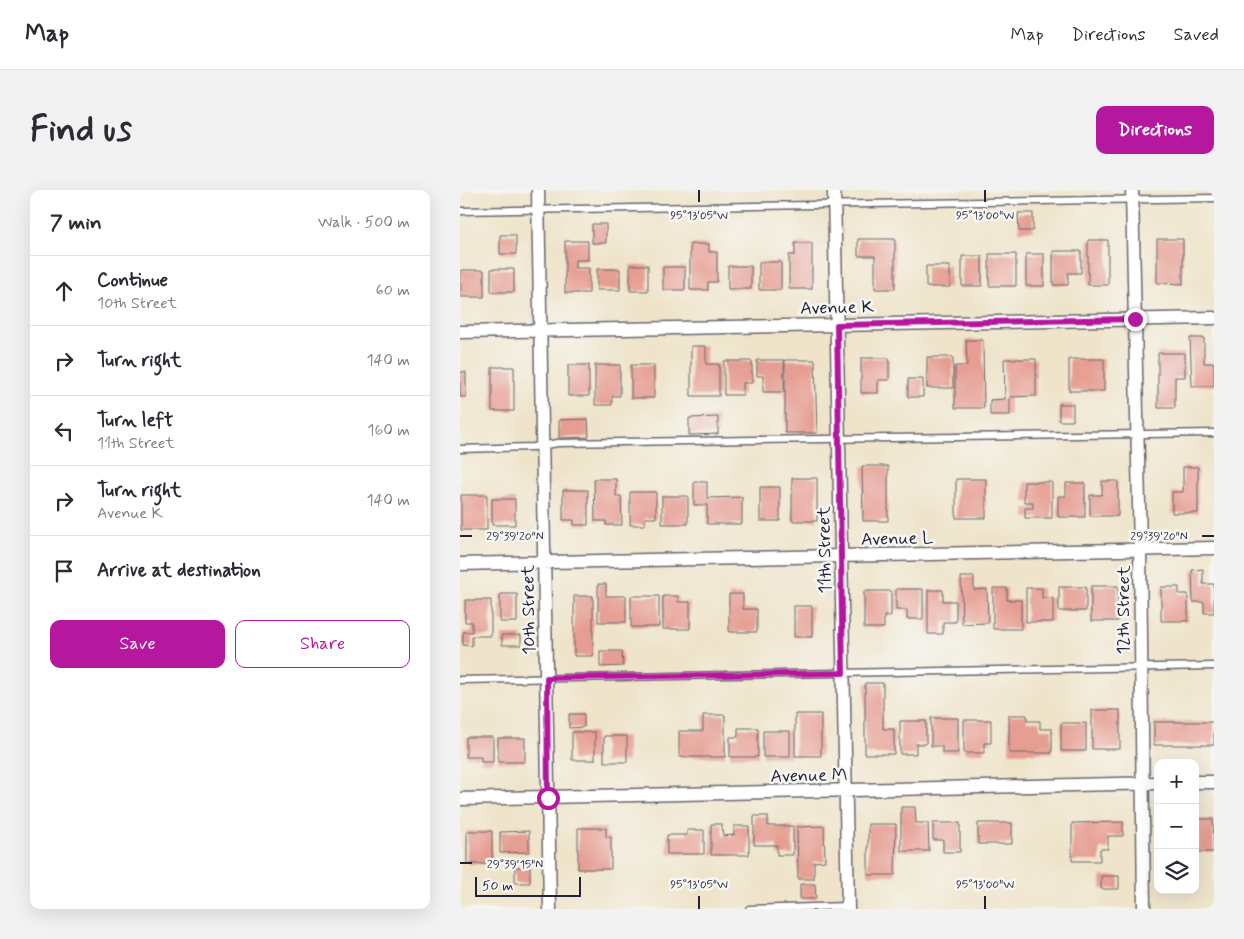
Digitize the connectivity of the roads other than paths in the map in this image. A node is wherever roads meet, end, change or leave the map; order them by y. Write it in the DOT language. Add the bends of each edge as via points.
graph roads {
  1 [pos="538,190"];
  2 [pos="834,190"];
  3 [pos="1132,194"];
  4 [pos="1214,198"];
  5 [pos="835,204"];
  6 [pos="538,210"];
  7 [pos="460,211"];
  8 [pos="1214,318"];
  9 [pos="1135,319"];
  10 [pos="837,325"];
  11 [pos="542,330"];
  12 [pos="460,332"];
  13 [pos="1214,433"];
  14 [pos="1137,434"];
  15 [pos="839,439"];
  16 [pos="544,446"];
  17 [pos="460,448"];
  18 [pos="1214,548"];
  19 [pos="1140,549"];
  20 [pos="841,557"];
  21 [pos="545,562"];
  22 [pos="460,564"];
  23 [pos="1214,666"];
  24 [pos="1141,668"];
  25 [pos="843,673"];
  26 [pos="547,678"];
  27 [pos="460,680"];
  28 [pos="1199,782"];
  29 [pos="1214,782"];
  30 [pos="1142,783"];
  31 [pos="1154,783"];
  32 [pos="846,792"];
  33 [pos="548,798"];
  34 [pos="460,799"];
  35 [pos="848,908"];
  36 [pos="550,909"];
  37 [pos="749,909"];
  38 [pos="1144,909"];
  1 -- 6 [label="street, 10th Street"];
  2 -- 5 [label="street, 11th Street"];
  3 -- 4 [label="lane"];
  3 -- 5 [label="lane"];
  3 -- 9 [label="street, 12th Street"];
  5 -- 6 [label="lane"];
  5 -- 10 [label="street, 11th Street"];
  6 -- 7 [label="lane"];
  6 -- 11 [label="street, 10th Street"];
  8 -- 9 [label="street, Avenue K"];
  9 -- 10 [label="street, Avenue K"];
  9 -- 14 [label="street, 12th Street"];
  10 -- 11 [label="street, Avenue K"];
  10 -- 15 [label="street, 11th Street"];
  11 -- 12 [label="street, Avenue K"];
  11 -- 16 [label="street, 10th Street"];
  13 -- 14 [label="lane"];
  14 -- 15 [label="lane"];
  14 -- 19 [label="street, 12th Street"];
  15 -- 16 [label="lane" via="558,443"];
  15 -- 20 [label="street, 11th Street"];
  16 -- 17 [label="lane"];
  16 -- 21 [label="street, 10th Street"];
  18 -- 19 [label="street, Avenue L"];
  19 -- 20 [label="street, Avenue L"];
  19 -- 24 [label="street, 12th Street"];
  20 -- 21 [label="street, Avenue L"];
  20 -- 25 [label="street, 11th Street"];
  21 -- 22 [label="street, Avenue L"];
  21 -- 26 [label="street, 10th Street"];
  23 -- 24 [label="lane"];
  24 -- 25 [label="lane"];
  24 -- 30 [label="street, 12th Street"];
  25 -- 26 [label="lane"];
  25 -- 32 [label="street, 11th Street"];
  26 -- 27 [label="lane"];
  26 -- 33 [label="street, 10th Street"];
  28 -- 29 [label="street"];
  30 -- 31 [label="street, Avenue M"];
  30 -- 32 [label="street, Avenue M"];
  30 -- 38 [label="street, 12th Street"];
  32 -- 33 [label="street, Avenue M"];
  32 -- 35 [label="street, 11th Street"];
  33 -- 34 [label="street, Avenue M"];
  33 -- 36 [label="street, 10th Street"];
  35 -- 37 [label="lane"];
}
